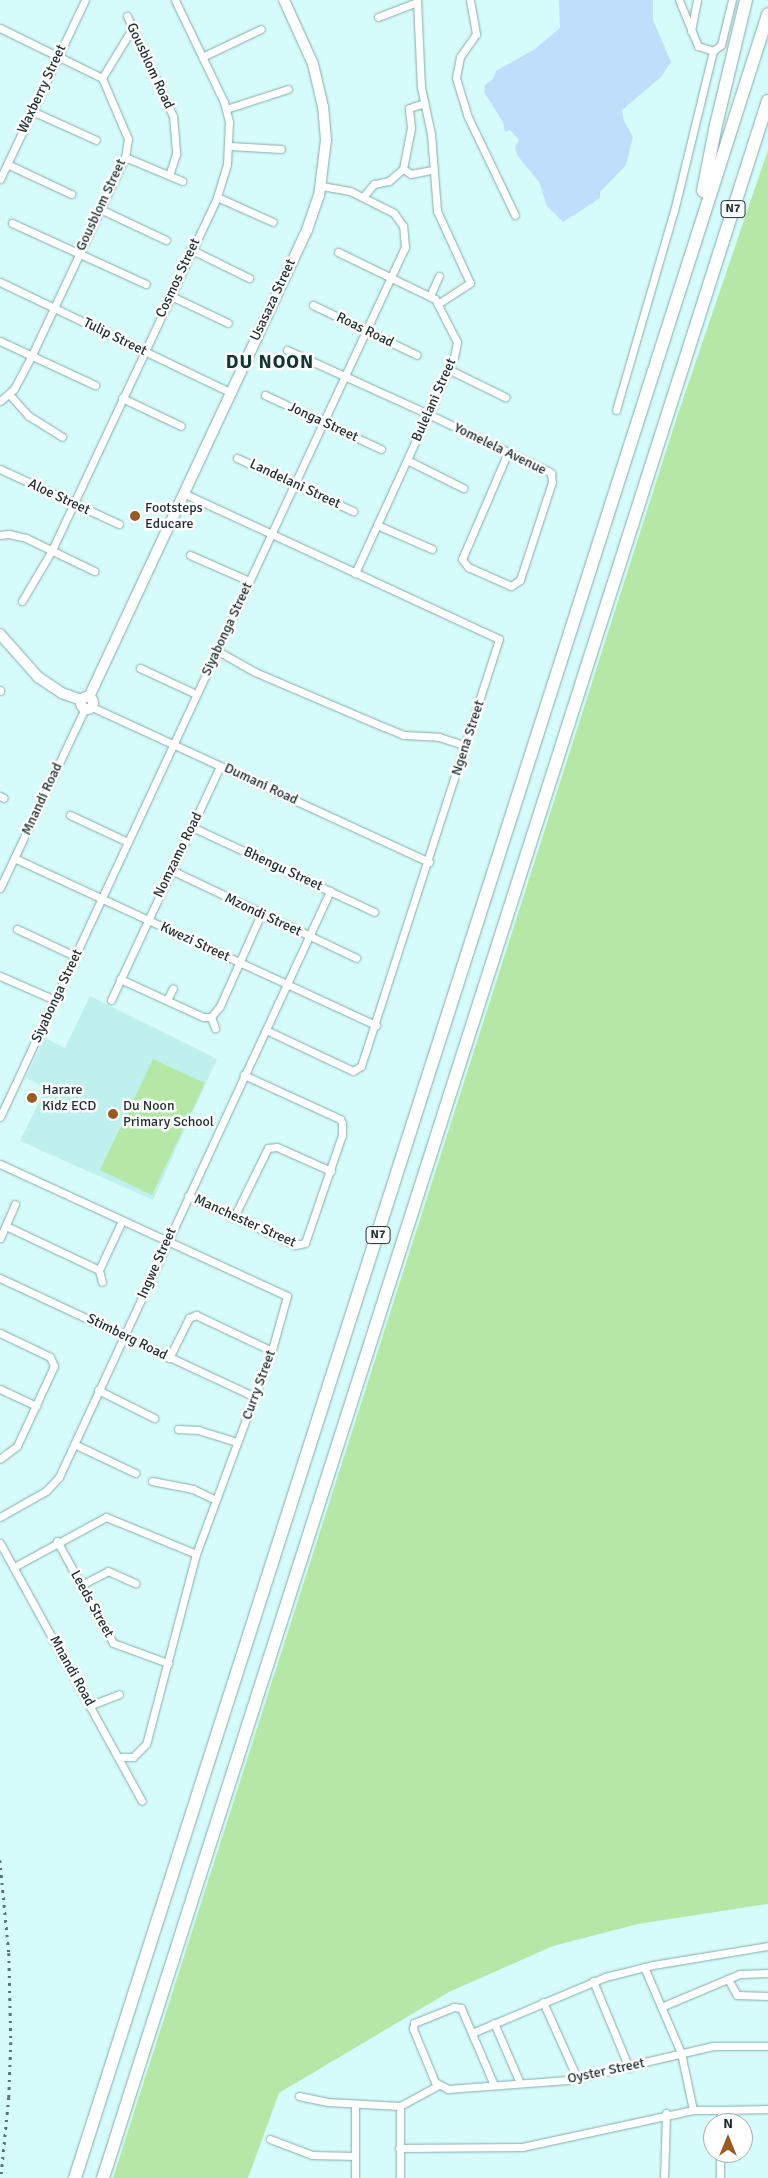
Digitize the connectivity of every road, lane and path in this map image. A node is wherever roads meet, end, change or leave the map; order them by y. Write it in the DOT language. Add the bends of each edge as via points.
graph roads {
  1 [pos="85,0"];
  2 [pos="185,0"];
  3 [pos="284,0"];
  4 [pos="470,0"];
  5 [pos="679,0"];
  6 [pos="697,0"];
  7 [pos="732,0"];
  8 [pos="746,0"];
  9 [pos="417,1"];
  10 [pos="176,2"];
  11 [pos="768,14"];
  12 [pos="127,16"];
  13 [pos="378,17"];
  14 [pos="133,27"];
  15 [pos="0,28"];
  16 [pos="261,29"];
  17 [pos="691,31"];
  18 [pos="713,51"];
  19 [pos="57,57"];
  20 [pos="202,57"];
  21 [pos="102,78"];
  22 [pos="288,89"];
  23 [pos="768,101"];
  24 [pos="424,103"];
  25 [pos="226,110"];
  26 [pos="32,111"];
  27 [pos="768,127"];
  28 [pos="96,140"];
  29 [pos="230,146"];
  30 [pos="281,149"];
  31 [pos="125,156"];
  32 [pos="7,164"];
  33 [pos="403,169"];
  34 [pos="432,170"];
  35 [pos="169,175"];
  36 [pos="0,179"];
  37 [pos="182,181"];
  38 [pos="320,186"];
  39 [pos="71,194"];
  40 [pos="217,197"];
  41 [pos="363,197"];
  42 [pos="100,209"];
  43 [pos="515,215"];
  44 [pos="273,222"];
  45 [pos="12,223"];
  46 [pos="696,233"];
  47 [pos="166,240"];
  48 [pos="190,249"];
  49 [pos="338,252"];
  50 [pos="78,253"];
  51 [pos="439,276"];
  52 [pos="391,277"];
  53 [pos="249,278"];
  54 [pos="0,282"];
  55 [pos="146,284"];
  56 [pos="169,295"];
  57 [pos="430,296"];
  58 [pos="439,303"];
  59 [pos="313,305"];
  60 [pos="54,307"];
  61 [pos="699,316"];
  62 [pos="228,323"];
  63 [pos="366,332"];
  64 [pos="0,340"];
  65 [pos="288,350"];
  66 [pos="143,352"];
  67 [pos="32,355"];
  68 [pos="417,355"];
  69 [pos="448,369"];
  70 [pos="345,376"];
  71 [pos="95,385"];
  72 [pos="230,392"];
  73 [pos="9,394"];
  74 [pos="264,395"];
  75 [pos="506,397"];
  76 [pos="122,398"];
  77 [pos="0,401"];
  78 [pos="616,410"];
  79 [pos="428,414"];
  80 [pos="323,422"];
  81 [pos="181,426"];
  82 [pos="62,437"];
  83 [pos="381,449"];
  84 [pos="508,452"];
  85 [pos="237,458"];
  86 [pos="407,460"];
  87 [pos="0,469"];
  88 [pos="295,484"];
  89 [pos="463,488"];
  90 [pos="183,493"];
  91 [pos="73,504"];
  92 [pos="352,511"];
  93 [pos="119,524"];
  94 [pos="377,525"];
  95 [pos="272,534"];
  96 [pos="0,535"];
  97 [pos="432,549"];
  98 [pos="52,550"];
  99 [pos="190,555"];
  100 [pos="94,571"];
  101 [pos="355,573"];
  102 [pos="249,581"];
  103 [pos="22,601"];
  104 [pos="0,634"];
  105 [pos="216,650"];
  106 [pos="140,668"];
  107 [pos="196,694"];
  108 [pos="87,703"];
  109 [pos="172,744"];
  110 [pos="466,746"];
  111 [pos="220,766"];
  112 [pos="70,815"];
  113 [pos="192,827"];
  114 [pos="128,842"];
  115 [pos="14,858"];
  116 [pos="429,862"];
  117 [pos="171,870"];
  118 [pos="0,888"];
  119 [pos="330,891"];
  120 [pos="103,899"];
  121 [pos="374,912"];
  122 [pos="261,914"];
  123 [pos="147,920"];
  124 [pos="17,929"];
  125 [pos="310,937"];
  126 [pos="75,956"];
  127 [pos="356,958"];
  128 [pos="239,963"];
  129 [pos="0,976"];
  130 [pos="120,979"];
  131 [pos="287,985"];
  132 [pos="173,988"];
  133 [pos="54,1000"];
  134 [pos="111,1000"];
  135 [pos="167,1000"];
  136 [pos="211,1017"];
  137 [pos="376,1025"];
  138 [pos="215,1028"];
  139 [pos="266,1030"];
  140 [pos="244,1075"];
  141 [pos="0,1095"];
  142 [pos="9,1099"];
  143 [pos="0,1117"];
  144 [pos="0,1164"];
  145 [pos="331,1170"];
  146 [pos="188,1196"];
  147 [pos="16,1204"];
  148 [pos="234,1217"];
  149 [pos="122,1221"];
  150 [pos="6,1226"];
  151 [pos="0,1238"];
  152 [pos="167,1242"];
  153 [pos="100,1270"];
  154 [pos="0,1278"];
  155 [pos="102,1282"];
  156 [pos="0,1334"];
  157 [pos="125,1335"];
  158 [pos="272,1352"];
  159 [pos="169,1358"];
  160 [pos="0,1389"];
  161 [pos="98,1390"];
  162 [pos="255,1396"];
  163 [pos="36,1406"];
  164 [pos="154,1418"];
  165 [pos="178,1429"];
  166 [pos="237,1442"];
  167 [pos="74,1444"];
  168 [pos="0,1459"];
  169 [pos="135,1473"];
  170 [pos="152,1481"];
  171 [pos="216,1500"];
  172 [pos="0,1517"];
  173 [pos="0,1542"];
  174 [pos="57,1542"];
  175 [pos="196,1554"];
  176 [pos="14,1567"];
  177 [pos="135,1582"];
  178 [pos="81,1585"];
  179 [pos="168,1663"];
  180 [pos="119,1694"];
  181 [pos="91,1705"];
  182 [pos="119,1757"];
  183 [pos="142,1801"];
  184 [pos="768,1946"];
  185 [pos="644,1967"];
  186 [pos="768,1973"];
  187 [pos="728,1980"];
  188 [pos="593,1981"];
  189 [pos="768,1996"];
  190 [pos="543,2002"];
  191 [pos="662,2007"];
  192 [pos="494,2023"];
  193 [pos="472,2033"];
  194 [pos="768,2046"];
  195 [pos="681,2053"];
  196 [pos="629,2068"];
  197 [pos="577,2078"];
  198 [pos="520,2083"];
  199 [pos="494,2085"];
  200 [pos="440,2087"];
  201 [pos="299,2096"];
  202 [pos="355,2104"];
  203 [pos="400,2106"];
  204 [pos="768,2109"];
  205 [pos="693,2110"];
  206 [pos="721,2110"];
  207 [pos="666,2114"];
  208 [pos="270,2140"];
  209 [pos="399,2148"];
  210 [pos="355,2156"];
  211 [pos="720,2163"];
  212 [pos="75,2178"];
  213 [pos="103,2178"];
  214 [pos="355,2178"];
  215 [pos="400,2178"];
  216 [pos="664,2178"];
  217 [pos="720,2178"];
  1 -- 19 [label="street, Waxberry Street"];
  2 -- 10 [label="street"];
  3 -- 38 [label="street, Usasaza Street" via="306,46 320,89 326,140"];
  4 -- 43 [label="street" via="476,34 460,56 456,78 467,115"];
  5 -- 17 [label="street"];
  6 -- 17 [label="street"];
  7 -- 18 [label="street" via="721,45"];
  8 -- 46 [label="highway" via="716,125"];
  9 -- 13 [label="street"];
  9 -- 24 [label="street"];
  10 -- 20 [label="street, Cosmos Street"];
  11 -- 46 [label="highway, N7"];
  12 -- 14 [label="street, Gousblom Road"];
  14 -- 21 [label="street"];
  14 -- 35 [label="street, Gousblom Road" via="173,116 176,154"];
  15 -- 19 [label="street"];
  16 -- 20 [label="street"];
  17 -- 18 [label="street" via="698,46"];
  18 -- 78 [label="street" via="674,210"];
  19 -- 21 [label="street"];
  19 -- 26 [label="street, Waxberry Street"];
  20 -- 25 [label="street, Cosmos Street"];
  21 -- 31 [label="street, Gousblom Street" via="127,135"];
  22 -- 25 [label="street"];
  23 -- 61 [label="highway, N7"];
  24 -- 33 [label="street" via="409,108 411,128"];
  24 -- 34 [label="street"];
  25 -- 29 [label="street, Cosmos Street"];
  26 -- 28 [label="street"];
  26 -- 32 [label="street, Waxberry Street"];
  27 -- 61 [label="highway" via="709,309"];
  29 -- 30 [label="street"];
  29 -- 40 [label="street, Cosmos Street"];
  31 -- 35 [label="street"];
  31 -- 42 [label="street, Gousblom Street"];
  32 -- 36 [label="street, Waxberry Street"];
  32 -- 39 [label="street"];
  33 -- 34 [label="street" via="411,174"];
  33 -- 41 [label="street" via="389,181 374,184"];
  34 -- 58 [label="street" via="439,220 470,283"];
  35 -- 37 [label="street"];
  38 -- 41 [label="street, Siyabonga Street" via="338,188"];
  38 -- 72 [label="street, Usasaza Street" via="307,230"];
  40 -- 44 [label="street"];
  40 -- 48 [label="street, Cosmos Street"];
  41 -- 52 [label="street, Siyabonga Street" via="394,213 403,226 405,247"];
  42 -- 47 [label="street"];
  42 -- 50 [label="street, Gousblom Street"];
  45 -- 50 [label="street"];
  46 -- 212 [label="highway, N7"];
  48 -- 53 [label="street"];
  48 -- 56 [label="street, Cosmos Street"];
  49 -- 52 [label="street, Bulelani Street"];
  50 -- 55 [label="street"];
  50 -- 60 [label="street, Gousblom Street"];
  51 -- 57 [label="street"];
  52 -- 57 [label="street, Bulelani Street"];
  52 -- 63 [label="street, Siyabonga Street"];
  54 -- 60 [label="street, Tulip Street"];
  56 -- 62 [label="street"];
  56 -- 66 [label="street, Cosmos Street"];
  57 -- 58 [label="street, Bulelani Street"];
  58 -- 69 [label="street, Bulelani Street" via="457,342"];
  59 -- 63 [label="street, Roas Road"];
  60 -- 66 [label="street, Tulip Street"];
  60 -- 67 [label="street, Gousblom Street"];
  61 -- 213 [label="highway, N7"];
  63 -- 68 [label="street, Roas Road"];
  63 -- 70 [label="street, Siyabonga Street"];
  64 -- 67 [label="street"];
  65 -- 70 [label="street, Yomelela Avenue"];
  66 -- 72 [label="street, Tulip Street"];
  66 -- 76 [label="street, Cosmos Street"];
  67 -- 71 [label="street"];
  67 -- 73 [label="street, Gousblom Street"];
  69 -- 75 [label="street"];
  69 -- 79 [label="street, Bulelani Street"];
  70 -- 79 [label="street, Yomelela Avenue"];
  70 -- 80 [label="street, Siyabonga Street"];
  72 -- 90 [label="street, Usasaza Street"];
  73 -- 77 [label="street, Gousblom Street"];
  73 -- 82 [label="street" via="29,416"];
  74 -- 80 [label="street, Jonga Street"];
  76 -- 81 [label="street"];
  76 -- 91 [label="street, Cosmos Street"];
  79 -- 84 [label="street, Yomelela Avenue"];
  79 -- 86 [label="street, Bulelani Street"];
  80 -- 83 [label="street, Jonga Street"];
  80 -- 88 [label="street, Siyabonga Street"];
  84 -- 84 [label="street, Yomelela Avenue" via="462,562 506,585 516,586 553,479 548,471"];
  85 -- 88 [label="street, Landelani Street"];
  86 -- 89 [label="street"];
  86 -- 94 [label="street, Bulelani Street"];
  87 -- 91 [label="street, Aloe Street"];
  88 -- 92 [label="street, Landelani Street"];
  88 -- 95 [label="street, Siyabonga Street"];
  90 -- 95 [label="street, Ngena Street"];
  90 -- 108 [label="street, Usasaza Street"];
  91 -- 93 [label="street, Aloe Street"];
  91 -- 98 [label="street, Cosmos Street"];
  94 -- 97 [label="street"];
  94 -- 101 [label="street, Bulelani Street"];
  95 -- 101 [label="street, Ngena Street"];
  95 -- 102 [label="street, Siyabonga Street"];
  96 -- 98 [label="street" via="16,534"];
  98 -- 100 [label="street"];
  98 -- 103 [label="street, Cosmos Street"];
  99 -- 102 [label="street"];
  101 -- 110 [label="street, Ngena Street" via="499,639"];
  102 -- 105 [label="street, Siyabonga Street"];
  104 -- 108 [label="street, Dumani Road" via="38,677 62,693"];
  105 -- 107 [label="street, Siyabonga Street"];
  105 -- 110 [label="street" via="255,672 404,735 439,737"];
  106 -- 107 [label="street"];
  107 -- 109 [label="street, Siyabonga Street"];
  108 -- 109 [label="street, Dumani Road"];
  108 -- 115 [label="street, Mnandi Road"];
  109 -- 111 [label="street, Dumani Road"];
  109 -- 114 [label="street, Siyabonga Street"];
  110 -- 116 [label="street, Ngena Street"];
  111 -- 113 [label="street, Nomzamo Road"];
  111 -- 116 [label="street, Dumani Road"];
  112 -- 114 [label="street"];
  113 -- 117 [label="street, Nomzamo Road"];
  113 -- 119 [label="street, Bhengu Street"];
  114 -- 120 [label="street, Siyabonga Street"];
  115 -- 118 [label="street, Mnandi Road"];
  115 -- 120 [label="street, Kwezi Street"];
  116 -- 137 [label="street, Ngena Street"];
  117 -- 122 [label="street, Mzondi Street"];
  117 -- 123 [label="street, Nomzamo Road"];
  119 -- 121 [label="street, Bhengu Street"];
  119 -- 125 [label="street, Ingwe Street"];
  120 -- 123 [label="street, Kwezi Street"];
  120 -- 126 [label="street, Siyabonga Street"];
  122 -- 125 [label="street, Mzondi Street"];
  122 -- 128 [label="street"];
  123 -- 128 [label="street, Kwezi Street"];
  123 -- 130 [label="street, Nomzamo Road"];
  124 -- 126 [label="street"];
  125 -- 127 [label="street, Mzondi Street"];
  125 -- 131 [label="street, Ingwe Street"];
  126 -- 133 [label="street, Siyabonga Street"];
  128 -- 131 [label="street, Kwezi Street"];
  128 -- 136 [label="street" via="220,1006"];
  129 -- 133 [label="street"];
  130 -- 134 [label="street, Nomzamo Road"];
  130 -- 135 [label="street"];
  131 -- 137 [label="street, Kwezi Street"];
  131 -- 139 [label="street, Ingwe Street"];
  132 -- 135 [label="street"];
  133 -- 142 [label="street, Siyabonga Street"];
  135 -- 136 [label="street" via="203,1017"];
  136 -- 138 [label="street"];
  137 -- 139 [label="street, Ngena Street" via="364,1061 360,1069 353,1071"];
  139 -- 140 [label="street, Ingwe Street"];
  140 -- 145 [label="street, Manchester Street" via="340,1119 343,1130"];
  140 -- 146 [label="street, Ingwe Street"];
  141 -- 142 [label="street"];
  142 -- 143 [label="street, Siyabonga Street"];
  144 -- 149 [label="street, Curry Street"];
  145 -- 148 [label="street" via="277,1147 268,1148"];
  145 -- 148 [label="street, Manchester Street" via="303,1246"];
  146 -- 148 [label="street, Manchester Street"];
  146 -- 152 [label="street, Ingwe Street"];
  147 -- 150 [label="street"];
  149 -- 152 [label="street, Curry Street"];
  149 -- 153 [label="street"];
  150 -- 151 [label="street"];
  150 -- 153 [label="street"];
  152 -- 157 [label="street, Ingwe Street"];
  152 -- 158 [label="street, Curry Street" via="287,1296"];
  153 -- 155 [label="street"];
  154 -- 157 [label="street, Stimberg Road"];
  156 -- 163 [label="street" via="53,1360 53,1370"];
  157 -- 159 [label="street, Stimberg Road"];
  157 -- 161 [label="street, Ingwe Street"];
  158 -- 159 [label="street" via="196,1315 189,1318"];
  158 -- 162 [label="street, Curry Street"];
  159 -- 162 [label="street, Stimberg Road"];
  160 -- 163 [label="street"];
  161 -- 164 [label="street"];
  161 -- 167 [label="street, Ingwe Street"];
  162 -- 166 [label="street, Curry Street"];
  163 -- 168 [label="street" via="16,1448"];
  165 -- 166 [label="street" via="198,1430"];
  166 -- 171 [label="street, Curry Street"];
  167 -- 169 [label="street"];
  167 -- 172 [label="street, Ingwe Street" via="52,1486"];
  170 -- 171 [label="street" via="193,1489"];
  171 -- 175 [label="street, Curry Street"];
  173 -- 176 [label="street, Mnandi Road"];
  174 -- 175 [label="street" via="106,1517"];
  174 -- 176 [label="street"];
  174 -- 178 [label="street, Leeds Street"];
  175 -- 179 [label="street, Curry Street"];
  176 -- 181 [label="street, Mnandi Road"];
  177 -- 178 [label="street" via="108,1571"];
  178 -- 179 [label="street, Leeds Street" via="113,1643"];
  179 -- 182 [label="street, Curry Street" via="146,1744 133,1757"];
  180 -- 181 [label="street"];
  181 -- 182 [label="street, Mnandi Road"];
  182 -- 183 [label="street, Mnandi Road"];
  184 -- 185 [label="street"];
  185 -- 188 [label="street"];
  185 -- 191 [label="street"];
  186 -- 187 [label="street" via="744,1974"];
  187 -- 189 [label="street" via="737,1994"];
  187 -- 191 [label="street"];
  188 -- 190 [label="street"];
  188 -- 196 [label="street"];
  190 -- 192 [label="street"];
  190 -- 197 [label="street"];
  191 -- 195 [label="street"];
  192 -- 193 [label="street"];
  192 -- 198 [label="street"];
  193 -- 199 [label="street"];
  193 -- 200 [label="street" via="458,2006 414,2023 413,2029"];
  194 -- 195 [label="street, Oyster Street" via="713,2046"];
  195 -- 196 [label="street, Oyster Street"];
  195 -- 205 [label="street"];
  196 -- 197 [label="street, Oyster Street"];
  197 -- 198 [label="street, Oyster Street"];
  198 -- 199 [label="street, Oyster Street"];
  199 -- 200 [label="street, Oyster Street"];
  200 -- 203 [label="street, Oyster Street"];
  201 -- 202 [label="street"];
  202 -- 203 [label="street"];
  202 -- 210 [label="street"];
  203 -- 209 [label="street"];
  204 -- 206 [label="street"];
  205 -- 206 [label="street"];
  205 -- 207 [label="street"];
  207 -- 209 [label="street" via="522,2147"];
  207 -- 216 [label="street"];
  208 -- 210 [label="street" via="312,2155"];
  209 -- 215 [label="street"];
  210 -- 214 [label="street"];
  211 -- 217 [label="street"];
}
